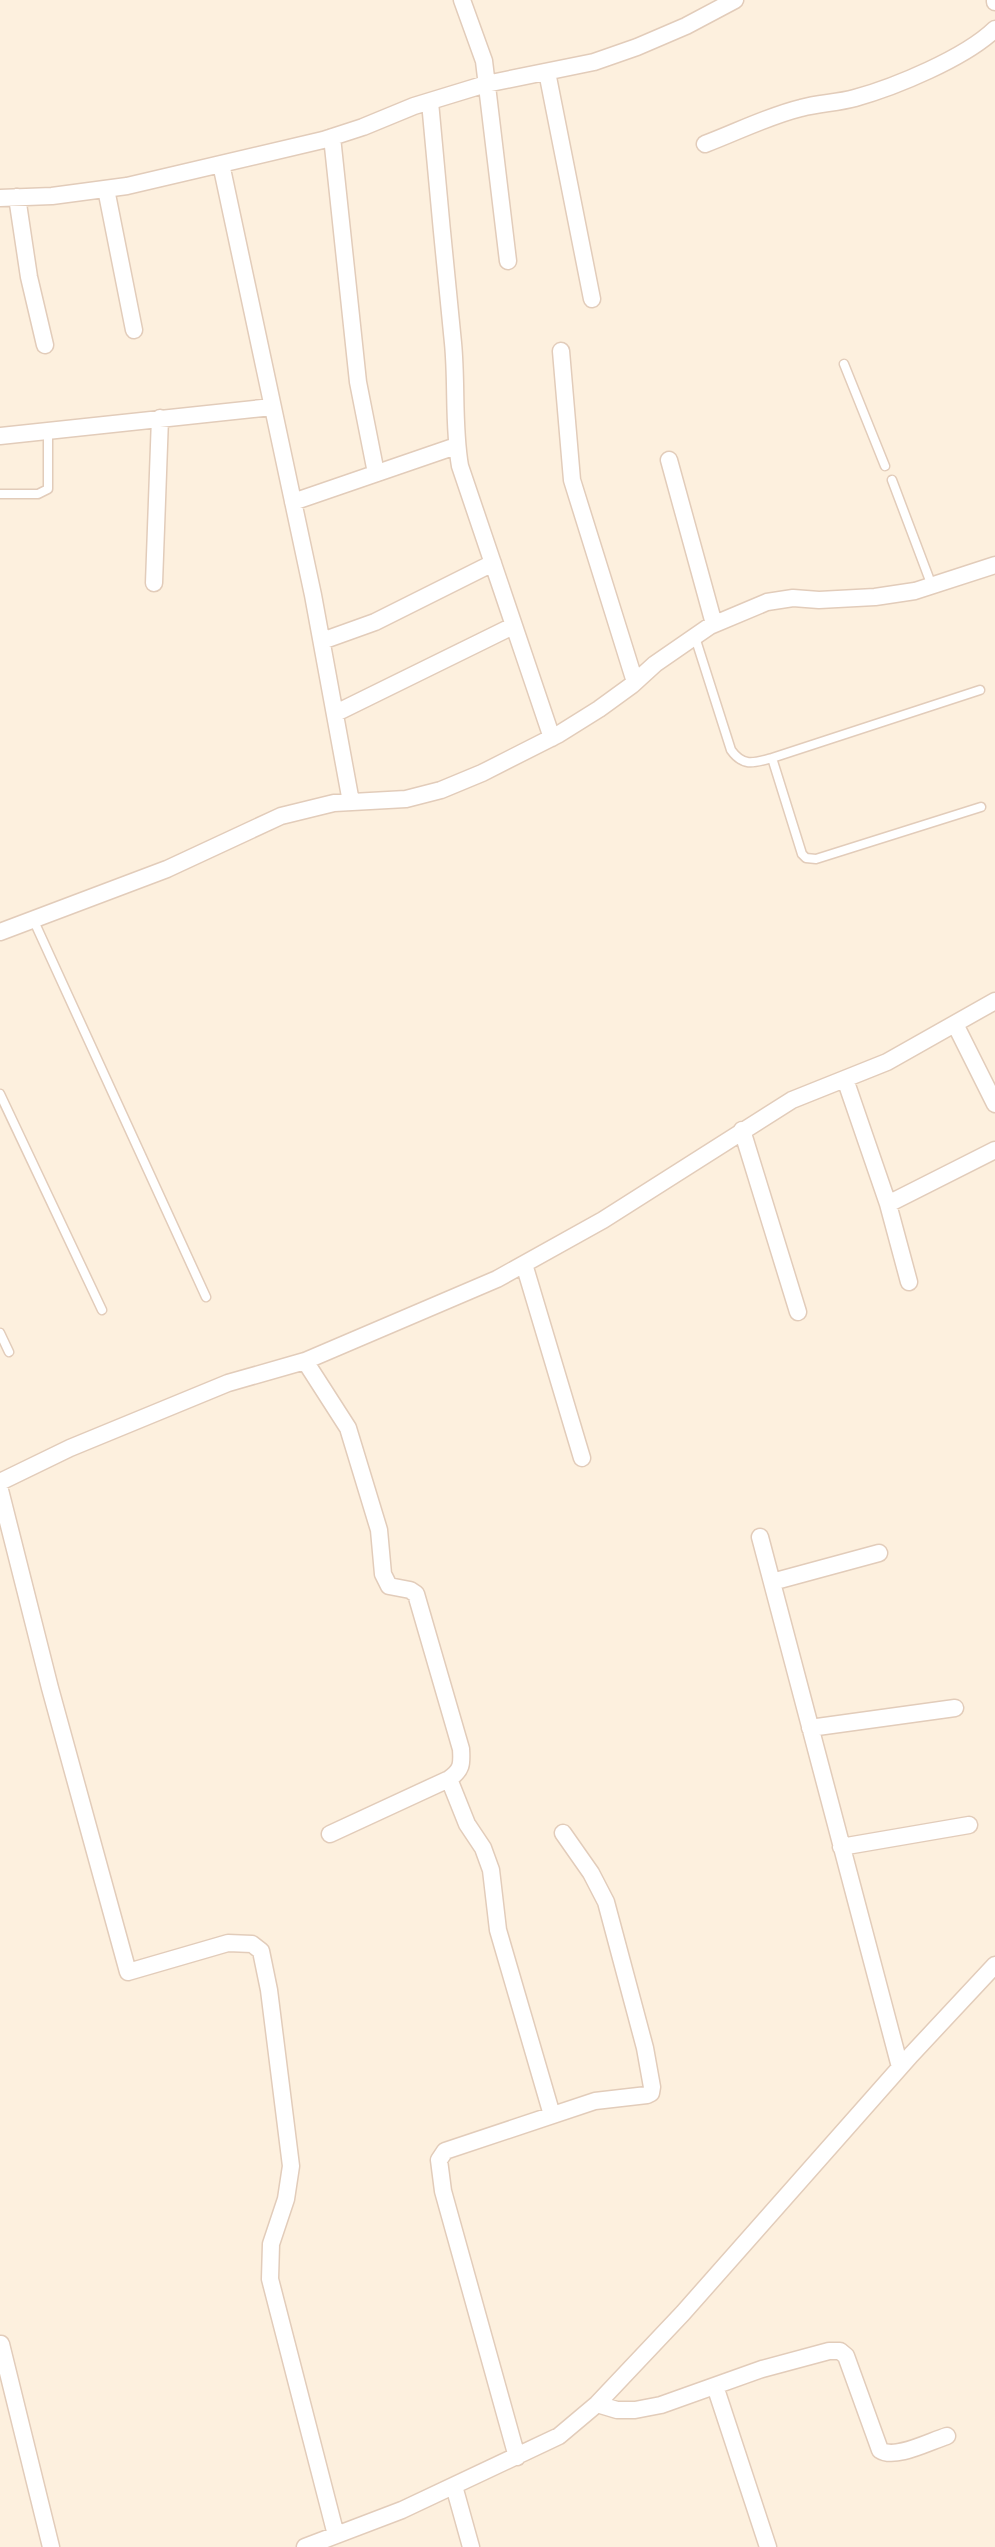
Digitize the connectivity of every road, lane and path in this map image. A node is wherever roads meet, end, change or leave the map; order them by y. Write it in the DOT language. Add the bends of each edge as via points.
graph roads {
  1 [pos="462,0"];
  2 [pos="698,0"];
  3 [pos="735,0"];
  4 [pos="705,16"];
  5 [pos="995,29"];
  6 [pos="547,72"];
  7 [pos="486,84"];
  8 [pos="430,102"];
  9 [pos="332,137"];
  10 [pos="705,144"];
  11 [pos="221,164"];
  12 [pos="106,189"];
  13 [pos="17,197"];
  14 [pos="0,198"];
  15 [pos="508,261"];
  16 [pos="592,299"];
  17 [pos="134,330"];
  18 [pos="45,345"];
  19 [pos="561,351"];
  20 [pos="844,364"];
  21 [pos="272,407"];
  22 [pos="160,418"];
  23 [pos="48,431"];
  24 [pos="0,436"];
  25 [pos="456,446"];
  26 [pos="669,460"];
  27 [pos="885,466"];
  28 [pos="376,473"];
  29 [pos="892,480"];
  30 [pos="0,494"];
  31 [pos="293,502"];
  32 [pos="492,564"];
  33 [pos="995,565"];
  34 [pos="154,583"];
  35 [pos="932,586"];
  36 [pos="714,624"];
  37 [pos="513,625"];
  38 [pos="695,637"];
  39 [pos="322,641"];
  40 [pos="635,682"];
  41 [pos="980,690"];
  42 [pos="336,713"];
  43 [pos="552,738"];
  44 [pos="772,758"];
  45 [pos="351,802"];
  46 [pos="981,807"];
  47 [pos="33,919"];
  48 [pos="0,932"];
  49 [pos="995,1001"];
  50 [pos="955,1024"];
  51 [pos="845,1079"];
  52 [pos="0,1094"];
  53 [pos="995,1104"];
  54 [pos="742,1130"];
  55 [pos="995,1150"];
  56 [pos="888,1205"];
  57 [pos="524,1264"];
  58 [pos="909,1282"];
  59 [pos="205,1297"];
  60 [pos="102,1310"];
  61 [pos="798,1312"];
  62 [pos="0,1334"];
  63 [pos="9,1352"];
  64 [pos="305,1361"];
  65 [pos="582,1458"];
  66 [pos="0,1482"];
  67 [pos="0,1490"];
  68 [pos="760,1537"];
  69 [pos="878,1553"];
  70 [pos="772,1582"];
  71 [pos="955,1709"];
  72 [pos="810,1728"];
  73 [pos="449,1779"];
  74 [pos="969,1825"];
  75 [pos="563,1833"];
  76 [pos="330,1835"];
  77 [pos="841,1847"];
  78 [pos="995,1965"];
  79 [pos="900,2067"];
  80 [pos="552,2115"];
  81 [pos="1,2344"];
  82 [pos="715,2386"];
  83 [pos="597,2404"];
  84 [pos="947,2435"];
  85 [pos="517,2457"];
  86 [pos="454,2486"];
  87 [pos="336,2535"];
  88 [pos="51,2547"];
  89 [pos="305,2547"];
  90 [pos="471,2547"];
  91 [pos="768,2547"];
  1 -- 7 [label="street" via="482,52"];
  2 -- 4 [label="street"];
  3 -- 4 [label="street"];
  4 -- 6 [label="street" via="637,47"];
  5 -- 10 [label="street" via="900,83 853,99 783,113"];
  6 -- 7 [label="street"];
  6 -- 16 [label="street"];
  7 -- 8 [label="street"];
  7 -- 15 [label="street"];
  8 -- 9 [label="street"];
  8 -- 25 [label="street" via="453,344"];
  9 -- 11 [label="street"];
  9 -- 28 [label="street" via="358,382"];
  11 -- 12 [label="street"];
  11 -- 21 [label="street"];
  12 -- 13 [label="street"];
  12 -- 17 [label="street"];
  13 -- 14 [label="street"];
  13 -- 18 [label="street"];
  19 -- 40 [label="street" via="572,480"];
  20 -- 27 [label="lane"];
  21 -- 22 [label="street"];
  21 -- 31 [label="street"];
  22 -- 23 [label="street"];
  22 -- 34 [label="street"];
  23 -- 24 [label="street"];
  23 -- 30 [label="lane" via="48,489 38,494"];
  25 -- 28 [label="street"];
  25 -- 32 [label="street"];
  26 -- 36 [label="street"];
  28 -- 31 [label="street"];
  29 -- 35 [label="lane"];
  31 -- 39 [label="street"];
  32 -- 37 [label="street"];
  32 -- 39 [label="street" via="375,622"];
  33 -- 35 [label="street"];
  35 -- 36 [label="street" via="875,597 767,602"];
  36 -- 38 [label="street"];
  37 -- 42 [label="street"];
  37 -- 43 [label="street"];
  38 -- 40 [label="street"];
  38 -- 44 [label="lane" via="731,750 743,762"];
  39 -- 42 [label="street"];
  40 -- 43 [label="street"];
  41 -- 44 [label="lane"];
  42 -- 45 [label="street"];
  43 -- 45 [label="street" via="441,790 406,799"];
  44 -- 46 [label="lane" via="806,858 816,859"];
  45 -- 47 [label="street" via="281,816 167,869"];
  47 -- 48 [label="street"];
  47 -- 59 [label="lane"];
  49 -- 50 [label="street"];
  50 -- 51 [label="street" via="887,1062"];
  50 -- 53 [label="street"];
  51 -- 54 [label="street" via="792,1100"];
  51 -- 56 [label="street"];
  52 -- 60 [label="lane"];
  54 -- 57 [label="street" via="603,1220"];
  54 -- 61 [label="street"];
  55 -- 56 [label="street"];
  56 -- 58 [label="street"];
  57 -- 64 [label="street"];
  57 -- 65 [label="street"];
  62 -- 63 [label="lane"];
  64 -- 66 [label="street" via="228,1383"];
  64 -- 73 [label="street" via="348,1428 379,1530 387,1583 416,1594 461,1749 459,1772"];
  67 -- 87 [label="street" via="128,1972 228,1943 252,1944 261,1951 291,2166 271,2245 270,2279"];
  68 -- 70 [label="street"];
  69 -- 70 [label="street"];
  70 -- 72 [label="street"];
  71 -- 72 [label="street"];
  72 -- 77 [label="street"];
  73 -- 76 [label="street"];
  73 -- 80 [label="street" via="491,1870 498,1930"];
  74 -- 77 [label="street"];
  75 -- 80 [label="street" via="606,1902 645,2048 652,2092 595,2101"];
  77 -- 79 [label="street"];
  78 -- 79 [label="street"];
  79 -- 83 [label="street"];
  80 -- 85 [label="street" via="445,2151 439,2160 443,2191"];
  81 -- 88 [label="street"];
  82 -- 83 [label="street" via="635,2410"];
  82 -- 84 [label="street" via="762,2369 840,2351 846,2356 880,2450 899,2452"];
  82 -- 91 [label="street"];
  83 -- 85 [label="street" via="559,2437"];
  85 -- 86 [label="street"];
  86 -- 87 [label="street"];
  86 -- 90 [label="street"];
  87 -- 89 [label="street"];
}
